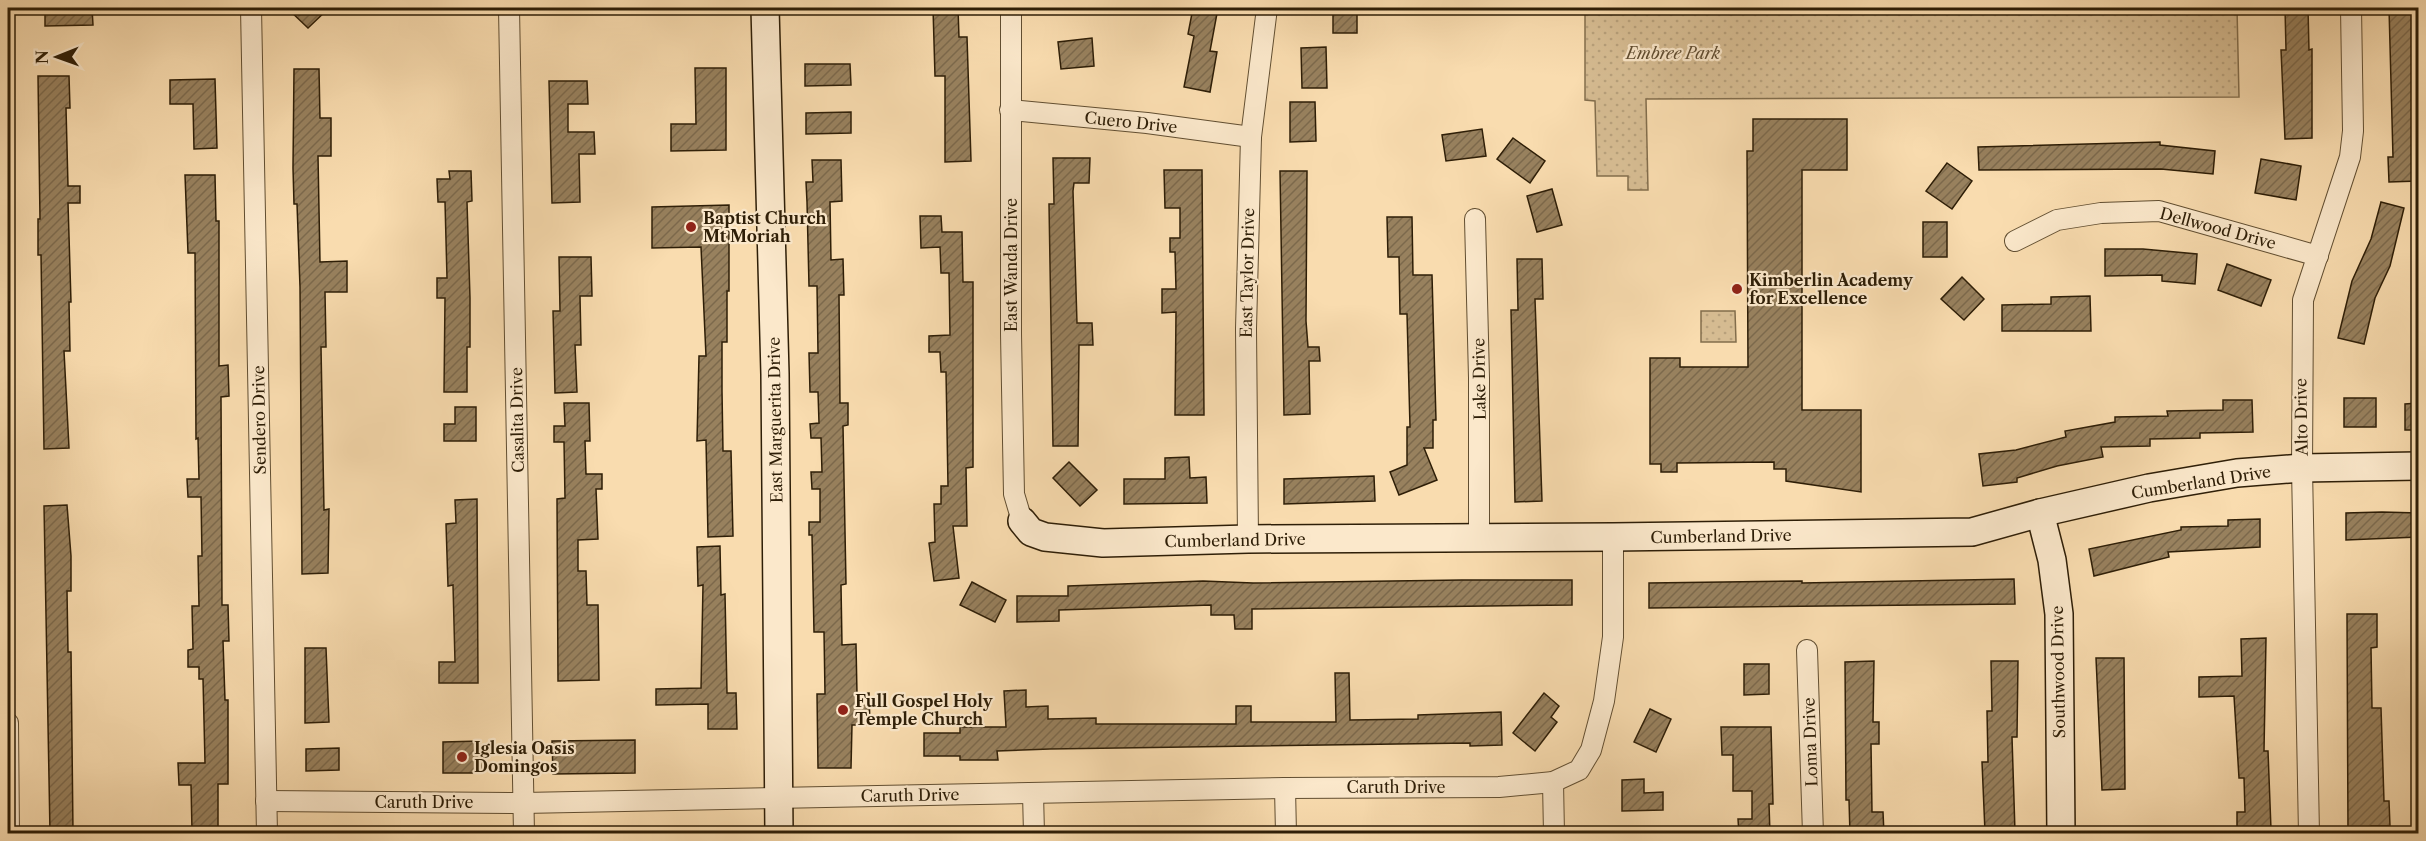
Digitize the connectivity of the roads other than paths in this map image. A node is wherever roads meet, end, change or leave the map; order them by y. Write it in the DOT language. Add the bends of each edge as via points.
graph roads {
  1 [pos="251,8"];
  2 [pos="509,8"];
  3 [pos="765,8"];
  4 [pos="1011,8"];
  5 [pos="1267,8"];
  6 [pos="2351,8"];
  7 [pos="1010,110"];
  8 [pos="1251,137"];
  9 [pos="1475,219"];
  10 [pos="2015,241"];
  11 [pos="2318,256"];
  12 [pos="2418,466"];
  13 [pos="2302,468"];
  14 [pos="2040,513"];
  15 [pos="1022,521"];
  16 [pos="1613,537"];
  17 [pos="1479,538"];
  18 [pos="1248,539"];
  19 [pos="1807,650"];
  20 [pos="8,723"];
  21 [pos="1553,782"];
  22 [pos="1285,788"];
  23 [pos="1033,793"];
  24 [pos="778,797"];
  25 [pos="266,801"];
  26 [pos="524,803"];
  27 [pos="9,834"];
  28 [pos="267,834"];
  29 [pos="524,834"];
  30 [pos="779,834"];
  31 [pos="1034,834"];
  32 [pos="1286,834"];
  33 [pos="1554,834"];
  34 [pos="1813,834"];
  35 [pos="2061,834"];
  36 [pos="2309,834"];
  1 -- 25 [label="street, Sendero Drive"];
  2 -- 26 [label="street, Casalita Drive"];
  3 -- 24 [label="street, East Marguerita Drive" via="775,374"];
  4 -- 7 [label="street, East Wanda Drive"];
  5 -- 8 [label="street, East Taylor Drive"];
  6 -- 11 [label="street, Alto Drive" via="2350,157"];
  7 -- 8 [label="street, Cuero Drive"];
  7 -- 15 [label="street, East Wanda Drive" via="1014,494"];
  8 -- 18 [label="street, East Taylor Drive" via="1246,329"];
  9 -- 17 [label="street, Lake Drive"];
  10 -- 11 [label="street, Dellwood Drive" via="2057,220 2101,213 2159,211"];
  11 -- 13 [label="street, Alto Drive" via="2303,300"];
  12 -- 13 [label="street, Cumberland Drive"];
  13 -- 14 [label="street, Cumberland Drive" via="2215,477"];
  13 -- 36 [label="street, Alto Drive"];
  14 -- 16 [label="street, Cumberland Drive" via="1972,532"];
  14 -- 35 [label="street, Southwood Drive" via="2052,560 2058,614"];
  15 -- 18 [label="street, Cumberland Drive" via="1031,532 1045,537 1103,543"];
  16 -- 17 [label="street, Cumberland Drive"];
  16 -- 21 [label="street" via="1613,638 1604,701 1591,750 1580,770"];
  17 -- 18 [label="street, Cumberland Drive"];
  19 -- 34 [label="street, Loma Drive"];
  20 -- 27 [label="street"];
  21 -- 22 [label="street, Caruth Drive" via="1499,787"];
  21 -- 33 [label="street"];
  22 -- 23 [label="street, Caruth Drive"];
  22 -- 32 [label="street"];
  23 -- 24 [label="street, Caruth Drive"];
  23 -- 31 [label="street"];
  24 -- 26 [label="street, Caruth Drive"];
  24 -- 30 [label="street, East Marguerita Drive"];
  25 -- 26 [label="street, Caruth Drive"];
  25 -- 28 [label="street, Sendero Drive"];
  26 -- 29 [label="street, Casalita Drive"];
}
